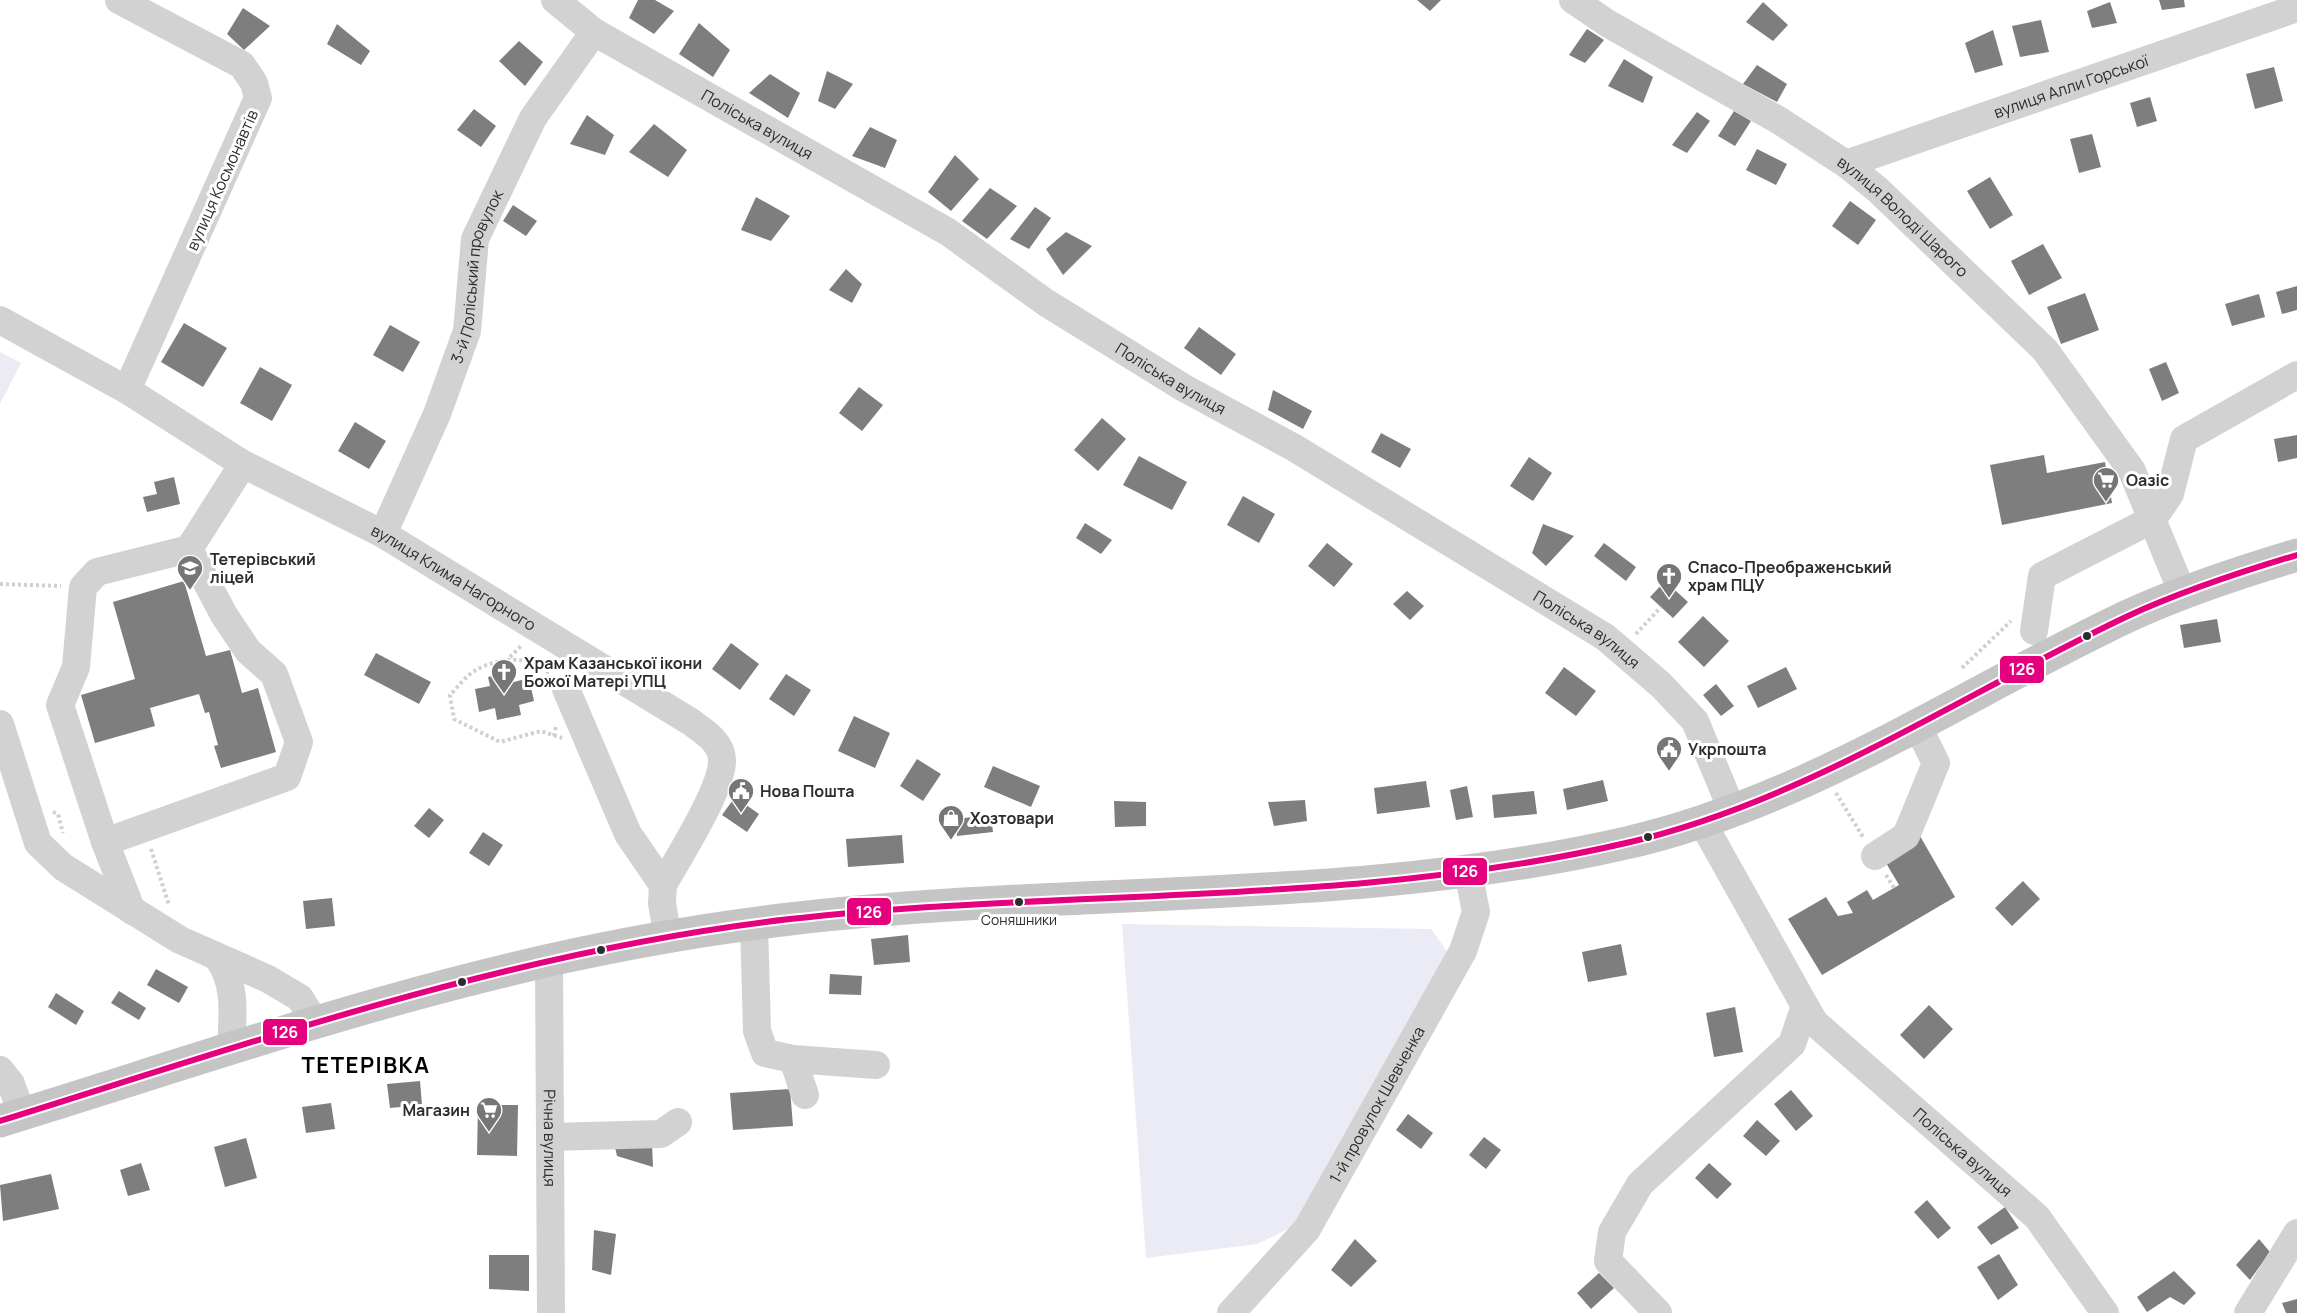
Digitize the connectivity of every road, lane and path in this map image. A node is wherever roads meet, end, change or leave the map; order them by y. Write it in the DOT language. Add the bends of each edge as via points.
graph roads {
  1 [pos="119,0"];
  2 [pos="555,0"];
  3 [pos="1574,0"];
  4 [pos="2297,8"];
  5 [pos="594,32"];
  6 [pos="1846,164"];
  7 [pos="0,320"];
  8 [pos="2297,375"];
  9 [pos="127,390"];
  10 [pos="243,464"];
  11 [pos="2153,519"];
  12 [pos="383,534"];
  13 [pos="189,549"];
  14 [pos="2297,555"];
  15 [pos="0,584"];
  16 [pos="82,587"];
  17 [pos="2183,594"];
  18 [pos="1661,607"];
  19 [pos="2025,623"];
  20 [pos="1620,650"];
  21 [pos="1962,668"];
  22 [pos="566,689"];
  23 [pos="0,724"];
  24 [pos="1917,725"];
  25 [pos="554,736"];
  26 [pos="590,747"];
  27 [pos="1834,789"];
  28 [pos="1732,810"];
  29 [pos="1849,815"];
  30 [pos="1701,820"];
  31 [pos="145,829"];
  32 [pos="105,842"];
  33 [pos="1875,856"];
  34 [pos="1468,872"];
  35 [pos="663,885"];
  36 [pos="132,911"];
  37 [pos="754,924"];
  38 [pos="668,939"];
  39 [pos="180,940"];
  40 [pos="217,957"];
  41 [pos="549,962"];
  42 [pos="1805,1006"];
  43 [pos="316,1024"];
  44 [pos="231,1050"];
  45 [pos="794,1059"];
  46 [pos="876,1065"];
  47 [pos="0,1070"];
  48 [pos="805,1095"];
  49 [pos="11,1118"];
  50 [pos="678,1122"];
  51 [pos="550,1137"];
  52 [pos="2294,1242"];
  53 [pos="551,1313"];
  54 [pos="1231,1313"];
  55 [pos="1658,1313"];
  56 [pos="2105,1313"];
  57 [pos="2247,1313"];
  1 -- 9 [label="street, вулиця Космонавтів" via="242,65 258,98"];
  2 -- 5 [label="street, Поліська вулиця"];
  3 -- 6 [label="street, вулиця Володі Шарого"];
  4 -- 6 [label="street, вулиця Алли Горської"];
  5 -- 12 [label="street, 3-й Поліський провулок" via="533,118 475,238 467,331 437,414"];
  5 -- 20 [label="street, Поліська вулиця" via="948,232 1045,302 1184,388 1304,453 1605,637"];
  6 -- 11 [label="street, вулиця Володі Шарого" via="2045,350 2132,471"];
  7 -- 9 [label="street, вулиця Клима Нагорного"];
  8 -- 11 [label="street" via="2184,439 2170,494"];
  9 -- 10 [label="street, вулиця Клима Нагорного"];
  10 -- 12 [label="street, вулиця Клима Нагорного"];
  10 -- 13 [label="street"];
  11 -- 17 [label="street, вулиця Володі Шарого"];
  11 -- 19 [label="street" via="2042,576"];
  12 -- 35 [label="street, вулиця Клима Нагорного" via="691,722 714,740 723,758 719,780"];
  13 -- 16 [label="street" via="97,572"];
  13 -- 31 [label="street" via="248,651 274,674 299,742 287,777"];
  14 -- 17 [label="main road" via="2237,572"];
  15 -- 16 [label="path"];
  16 -- 32 [label="street" via="76,667 60,705"];
  17 -- 24 [label="main road" via="2130,615"];
  18 -- 20 [label="path"];
  19 -- 21 [label="path"];
  20 -- 28 [label="street, Поліська вулиця" via="1695,721"];
  22 -- 25 [label="path"];
  22 -- 25 [label="path" via="541,665 510,658 476,669 450,695 454,719 500,742 541,731"];
  22 -- 26 [label="street"];
  23 -- 36 [label="street" via="38,843 63,867"];
  24 -- 28 [label="main road" via="1790,787"];
  24 -- 33 [label="street" via="1936,763 1906,836"];
  25 -- 26 [label="path"];
  26 -- 35 [label="street" via="628,834"];
  27 -- 29 [label="path"];
  28 -- 30 [label="main road"];
  30 -- 34 [label="main road" via="1620,845"];
  30 -- 42 [label="street, Поліська вулиця"];
  31 -- 32 [label="street"];
  31 -- 39 [label="path"];
  32 -- 36 [label="street"];
  34 -- 37 [label="main road" via="1376,882 914,908"];
  34 -- 54 [label="street, 1-й провулок Шевченка" via="1476,912 1463,951 1307,1229"];
  35 -- 38 [label="street, вулиця Клима Нагорного"];
  36 -- 39 [label="street"];
  37 -- 38 [label="main road"];
  37 -- 45 [label="street" via="757,1031 765,1053"];
  38 -- 41 [label="main road"];
  39 -- 40 [label="street"];
  40 -- 43 [label="street" via="300,998"];
  40 -- 44 [label="street" via="226,968 232,992"];
  41 -- 43 [label="main road" via="462,981"];
  41 -- 51 [label="street, Річна вулиця"];
  42 -- 55 [label="street" via="1792,1044 1640,1184 1612,1232 1608,1261"];
  42 -- 56 [label="street, Поліська вулиця" via="1815,1023 2037,1217"];
  43 -- 44 [label="main road"];
  44 -- 49 [label="main road"];
  45 -- 46 [label="street"];
  45 -- 48 [label="street"];
  47 -- 49 [label="street" via="11,1084"];
  50 -- 51 [label="street" via="661,1134"];
  51 -- 53 [label="street, Річна вулиця"];
  52 -- 57 [label="street"];
}
